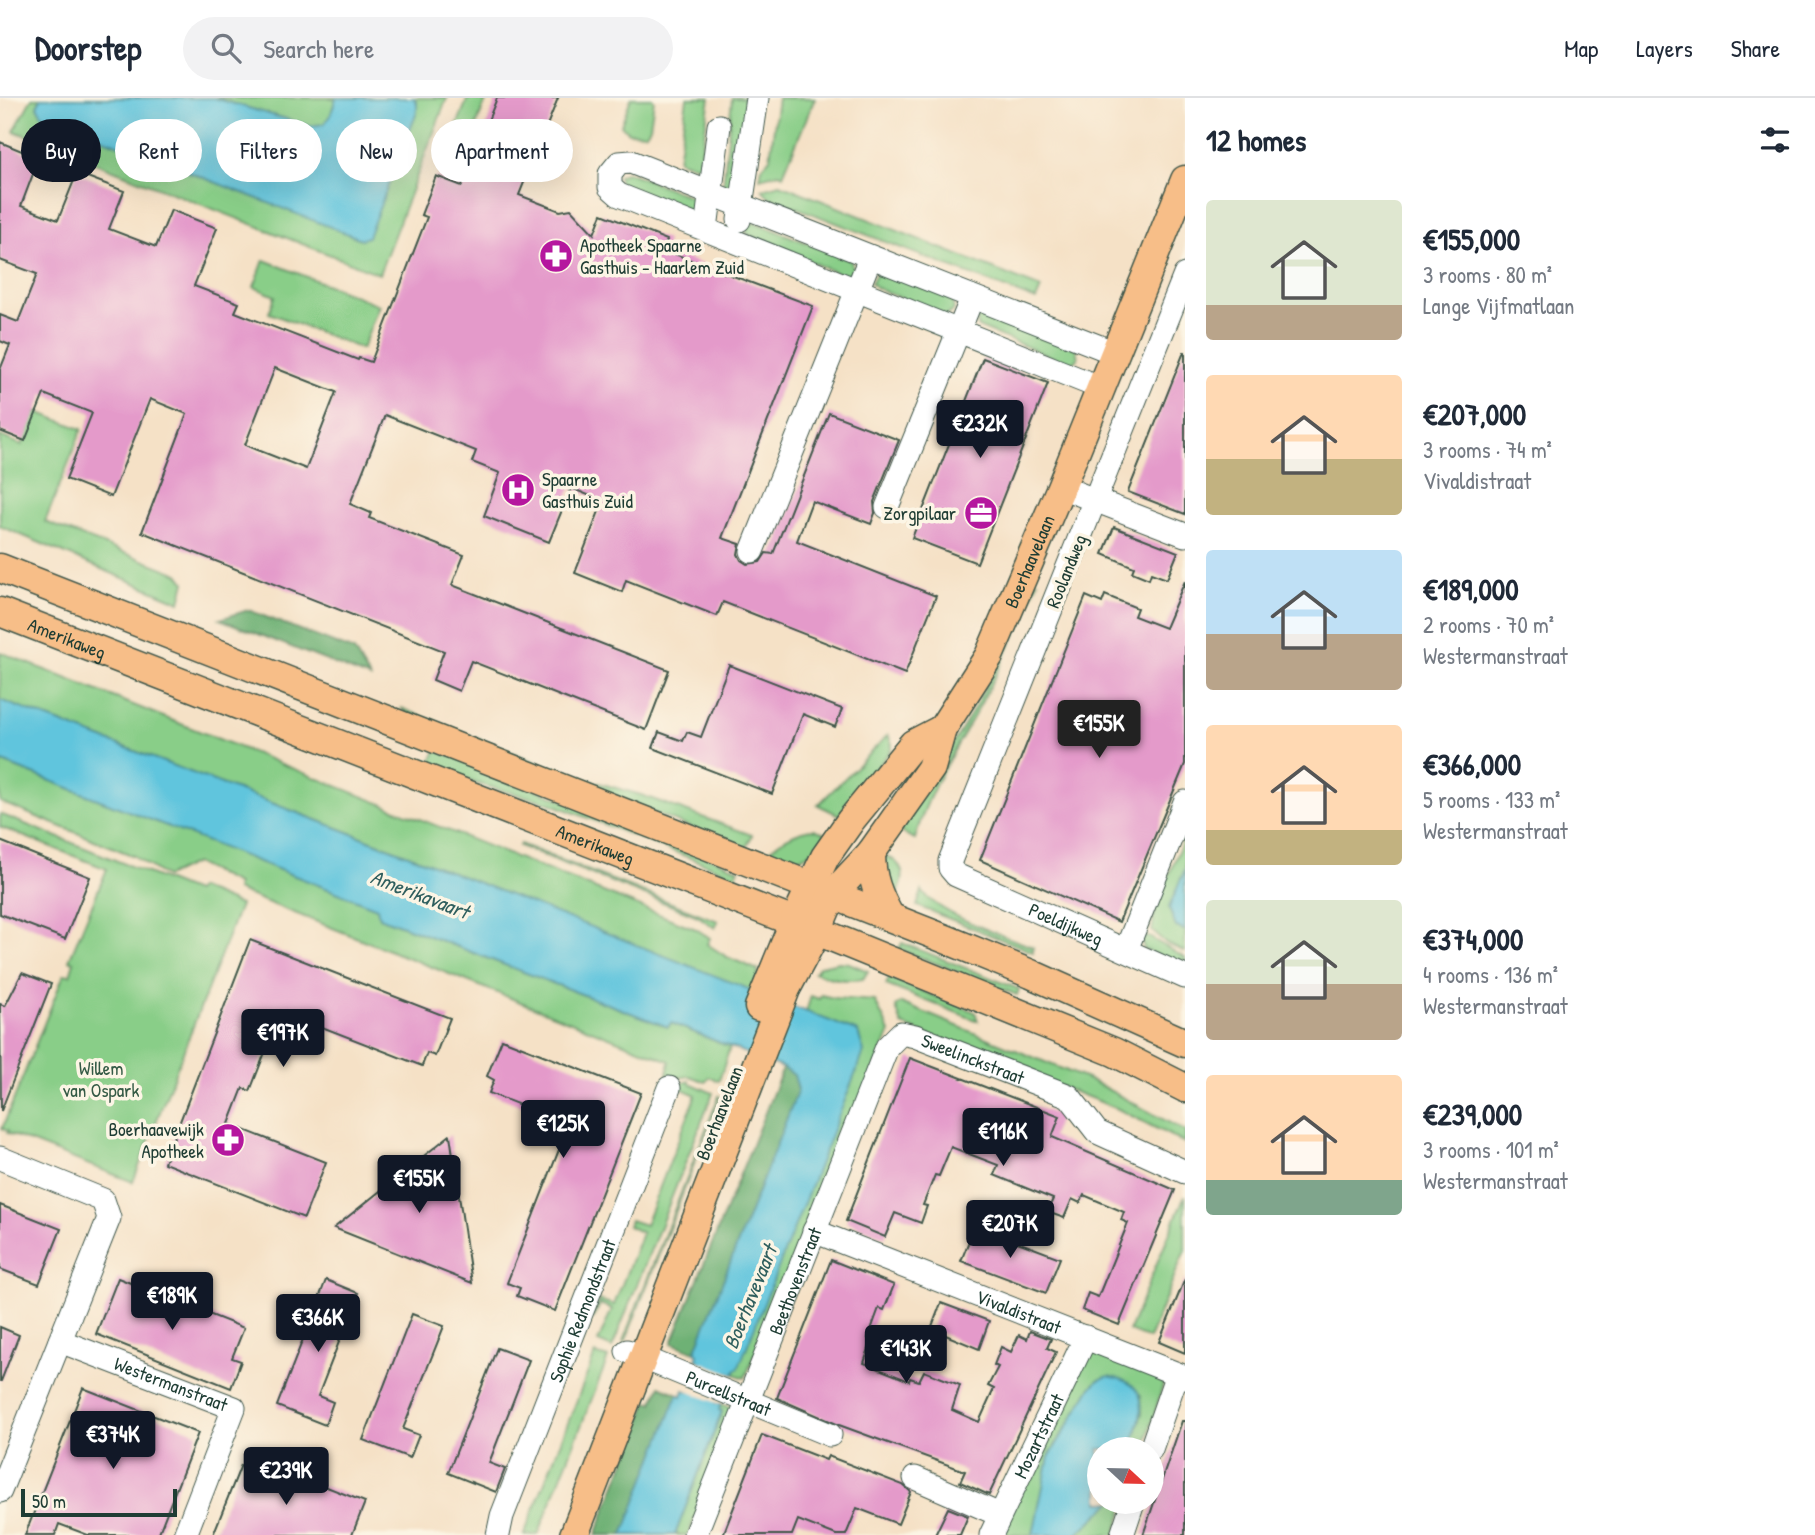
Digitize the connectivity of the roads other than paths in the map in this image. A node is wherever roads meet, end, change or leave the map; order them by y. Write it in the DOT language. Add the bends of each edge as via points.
graph roads {
  1 [pos="757,98"];
  2 [pos="719,126"];
  3 [pos="1185,180"];
  4 [pos="711,195"];
  5 [pos="742,208"];
  6 [pos="706,229"];
  7 [pos="736,241"];
  8 [pos="870,258"];
  9 [pos="1185,275"];
  10 [pos="857,291"];
  11 [pos="972,298"];
  12 [pos="958,331"];
  13 [pos="1115,353"];
  14 [pos="1101,388"];
  15 [pos="1061,487"];
  16 [pos="1095,499"];
  17 [pos="887,507"];
  18 [pos="1185,535"];
  19 [pos="752,551"];
  20 [pos="0,568"];
  21 [pos="0,612"];
  22 [pos="942,729"];
  23 [pos="1185,802"];
  24 [pos="871,853"];
  25 [pos="950,868"];
  26 [pos="821,891"];
  27 [pos="890,917"];
  28 [pos="805,927"];
  29 [pos="1126,950"];
  30 [pos="1185,977"];
  31 [pos="901,1032"];
  32 [pos="1185,1043"];
  33 [pos="670,1088"];
  34 [pos="1185,1088"];
  35 [pos="0,1158"];
  36 [pos="1185,1172"];
  37 [pos="814,1231"];
  38 [pos="1086,1337"];
  39 [pos="60,1341"];
  40 [pos="635,1354"];
  41 [pos="1181,1376"];
  42 [pos="747,1401"];
  43 [pos="830,1435"];
  44 [pos="1156,1437"];
  45 [pos="915,1478"];
  46 [pos="2,1480"];
  47 [pos="1129,1514"];
  48 [pos="996,1525"];
  49 [pos="185,1535"];
  50 [pos="498,1535"];
  51 [pos="554,1535"];
  52 [pos="574,1535"];
  53 [pos="695,1535"];
  54 [pos="1122,1535"];
  1 -- 5 [label="street"];
  2 -- 4 [label="street"];
  3 -- 13 [label="main road, Boerhaavelaan"];
  4 -- 5 [label="street"];
  4 -- 6 [label="street"];
  4 -- 6 [label="street" via="631,162 619,163 610,173 610,187 619,195"];
  5 -- 7 [label="street"];
  5 -- 8 [label="street"];
  6 -- 7 [label="street"];
  7 -- 10 [label="street"];
  8 -- 10 [label="street"];
  8 -- 11 [label="street"];
  9 -- 16 [label="street, Roolandweg"];
  10 -- 12 [label="street"];
  10 -- 19 [label="street"];
  11 -- 12 [label="street"];
  11 -- 13 [label="street"];
  12 -- 14 [label="street"];
  12 -- 17 [label="street"];
  13 -- 14 [label="main road, Boerhaavelaan"];
  14 -- 15 [label="main road, Boerhaavelaan"];
  15 -- 16 [label="street"];
  15 -- 22 [label="main road, Boerhaavelaan" via="989,656"];
  16 -- 18 [label="street"];
  16 -- 25 [label="street, Roolandweg"];
  20 -- 26 [label="main road, Amerikaweg"];
  21 -- 28 [label="main road, Amerikaweg"];
  22 -- 24 [label="main road, Boerhaavelaan" via="931,768"];
  22 -- 26 [label="main road, Boerhaavelaan" via="913,744 842,832"];
  23 -- 29 [label="street"];
  24 -- 26 [label="main road, Boerhaavelaan"];
  24 -- 27 [label="main road" via="874,886"];
  25 -- 29 [label="street, Poeldijkweg"];
  26 -- 27 [label="main road, Amerikaweg"];
  26 -- 28 [label="main road, Boerhaavelaan"];
  27 -- 32 [label="main road, Amerikaweg"];
  28 -- 34 [label="main road, Amerikaweg" via="1114,1052"];
  28 -- 40 [label="main road, Boerhaavelaan" via="748,1058"];
  29 -- 30 [label="street, Poeldijkweg"];
  31 -- 36 [label="street, Sweelinckstraat" via="1069,1096 1097,1132"];
  31 -- 37 [label="street, Beethovenstraat" via="887,1047"];
  33 -- 50 [label="street, Sophie Redmondstraat"];
  35 -- 39 [label="street" via="103,1200 109,1218"];
  37 -- 38 [label="street, Vivaldistraat"];
  37 -- 42 [label="street, Beethovenstraat"];
  38 -- 41 [label="street, Vivaldistraat"];
  38 -- 48 [label="street, Mozartstraat"];
  39 -- 46 [label="street"];
  39 -- 49 [label="street, Westermanstraat" via="234,1408"];
  40 -- 42 [label="street, Purcellstraat"];
  40 -- 51 [label="main road, Boerhaavelaan"];
  40 -- 52 [label="main road, Boerhaavelaan"];
  41 -- 44 [label="street"];
  42 -- 43 [label="street, Purcellstraat"];
  42 -- 53 [label="street, Beethovenstraat"];
  45 -- 48 [label="street"];
  47 -- 54 [label="street"];
}
